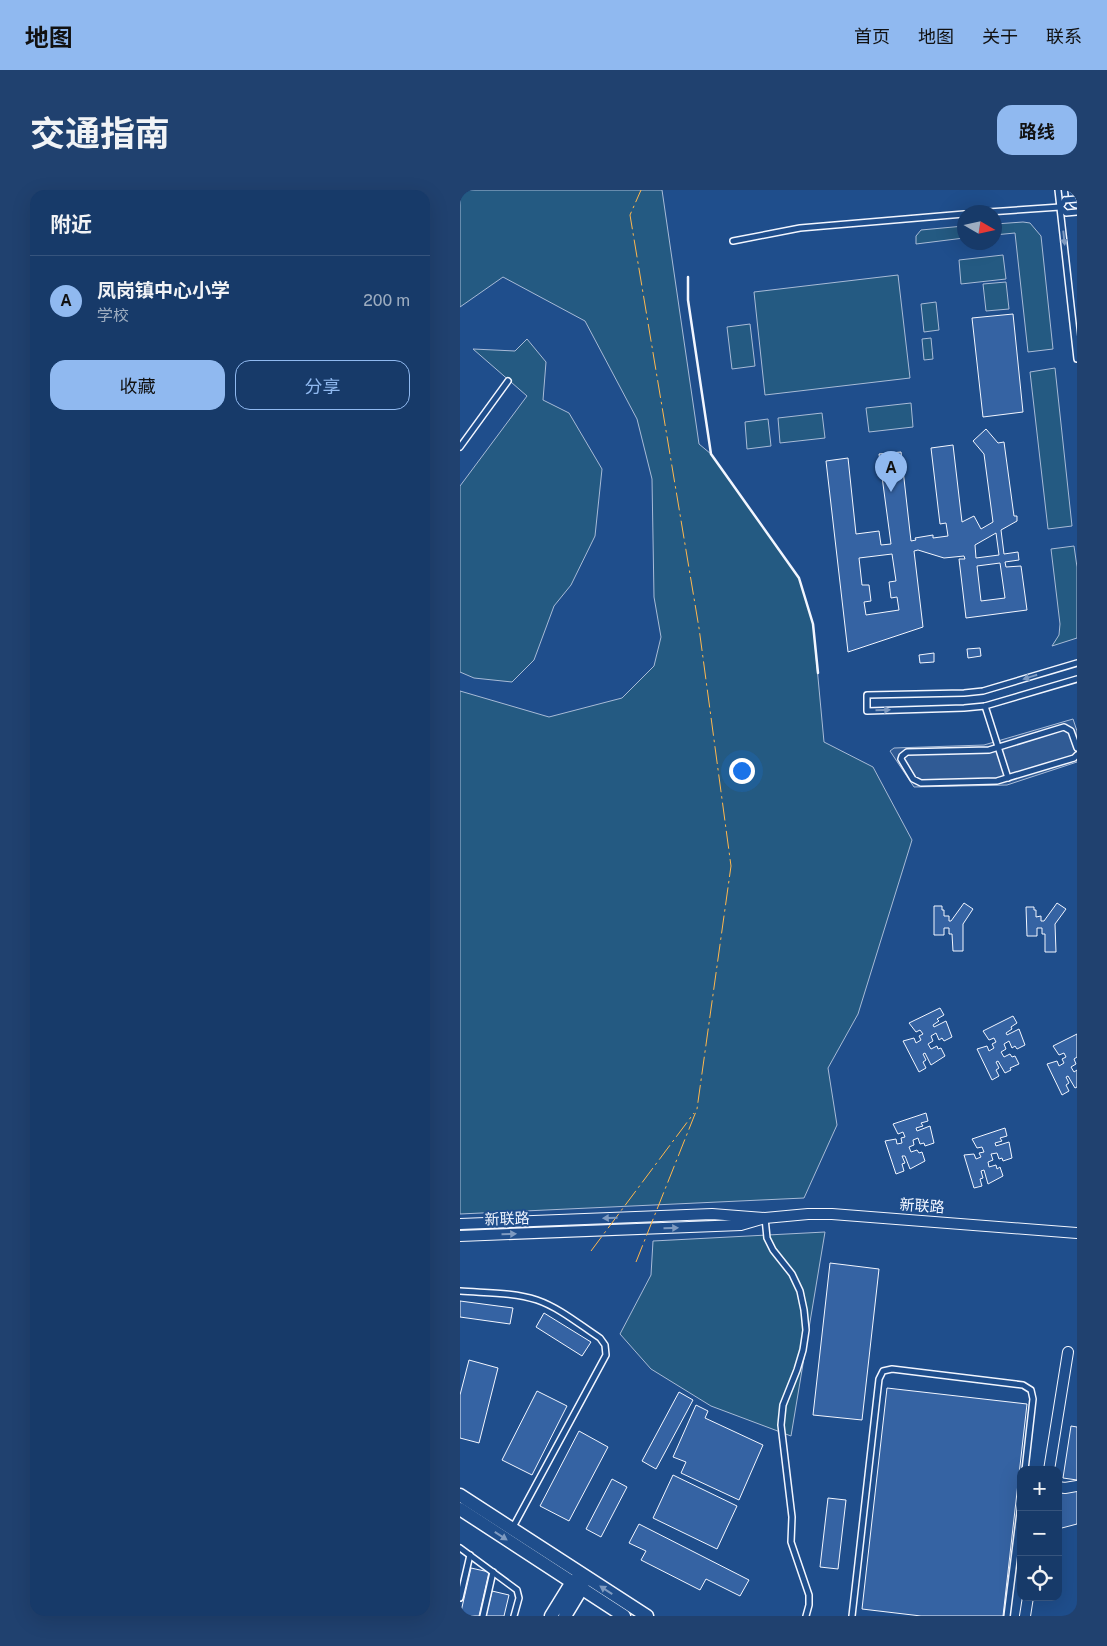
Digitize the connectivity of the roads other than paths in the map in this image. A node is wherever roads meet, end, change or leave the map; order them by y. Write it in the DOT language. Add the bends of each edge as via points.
graph roads {
  1 [pos="1058,190"];
  2 [pos="1074,197"];
  3 [pos="1060,207"];
  4 [pos="1002,211"];
  5 [pos="1077,212"];
  6 [pos="957,215"];
  7 [pos="733,241"];
  8 [pos="1077,359"];
  9 [pos="508,381"];
  10 [pos="460,447"];
  11 [pos="1077,663"];
  12 [pos="1077,679"];
  13 [pos="985,706"];
  14 [pos="998,747"];
  15 [pos="1077,748"];
  16 [pos="1077,755"];
  17 [pos="1008,778"];
  18 [pos="765,1218"];
  19 [pos="460,1224"];
  20 [pos="1077,1233"];
  21 [pos="460,1236"];
  22 [pos="460,1291"];
  23 [pos="1068,1352"];
  24 [pos="1025,1466"];
  25 [pos="1050,1466"];
  26 [pos="1077,1486"];
  27 [pos="1062,1488"];
  28 [pos="460,1495"];
  29 [pos="460,1509"];
  30 [pos="1020,1511"];
  31 [pos="512,1530"];
  32 [pos="460,1548"];
  33 [pos="470,1555"];
  34 [pos="493,1572"];
  35 [pos="579,1582"];
  36 [pos="460,1598"];
  37 [pos="1027,1601"];
  38 [pos="482,1616"];
  39 [pos="514,1616"];
  40 [pos="551,1616"];
  41 [pos="565,1616"];
  42 [pos="624,1616"];
  43 [pos="646,1616"];
  44 [pos="806,1616"];
  45 [pos="852,1616"];
  46 [pos="1007,1616"];
  47 [pos="1025,1616"];
  1 -- 3 [label="lane"];
  2 -- 3 [label="lane"];
  3 -- 4 [label="lane"];
  3 -- 5 [label="lane" via="1066,213"];
  3 -- 8 [label="lane, one-way"];
  6 -- 7 [label="lane" via="800,228"];
  9 -- 10 [label="lane"];
  11 -- 13 [label="lane, one-way" via="983,691 867,695 867,711"];
  12 -- 13 [label="lane"];
  13 -- 14 [label="lane"];
  14 -- 15 [label="lane" via="1064,726 1071,731"];
  14 -- 17 [label="lane"];
  14 -- 17 [label="lane" via="989,750 907,752 901,759 913,779 920,783"];
  16 -- 17 [label="lane"];
  18 -- 19 [label="street, 新联路, one-way" via="712,1214"];
  18 -- 20 [label="street, 新联路" via="832,1214"];
  21 -- 18 [label="street, 新联路, one-way" via="741,1225"];
  18 -- 44 [label="lane" via="767,1238 792,1274 804,1310 803,1350 783,1405 780,1425 792,1517 791,1542 809,1596"];
  22 -- 31 [label="lane" via="536,1300 551,1306 600,1338 605,1345 606,1355"];
  23 -- 25 [label="street"];
  24 -- 45 [label="lane" via="1033,1399 1031,1390 1023,1386 892,1368 883,1371"];
  26 -- 27 [label="street"];
  28 -- 31 [label="street"];
  29 -- 35 [label="street, one-way"];
  30 -- 46 [label="lane"];
  31 -- 35 [label="street"];
  32 -- 33 [label="lane"];
  33 -- 34 [label="lane"];
  33 -- 36 [label="lane"];
  34 -- 38 [label="lane"];
  34 -- 39 [label="lane" via="517,1590 519,1598"];
  35 -- 40 [label="street"];
  35 -- 41 [label="street"];
  35 -- 42 [label="street"];
  43 -- 35 [label="street, one-way"];
  37 -- 47 [label="street"];
}
